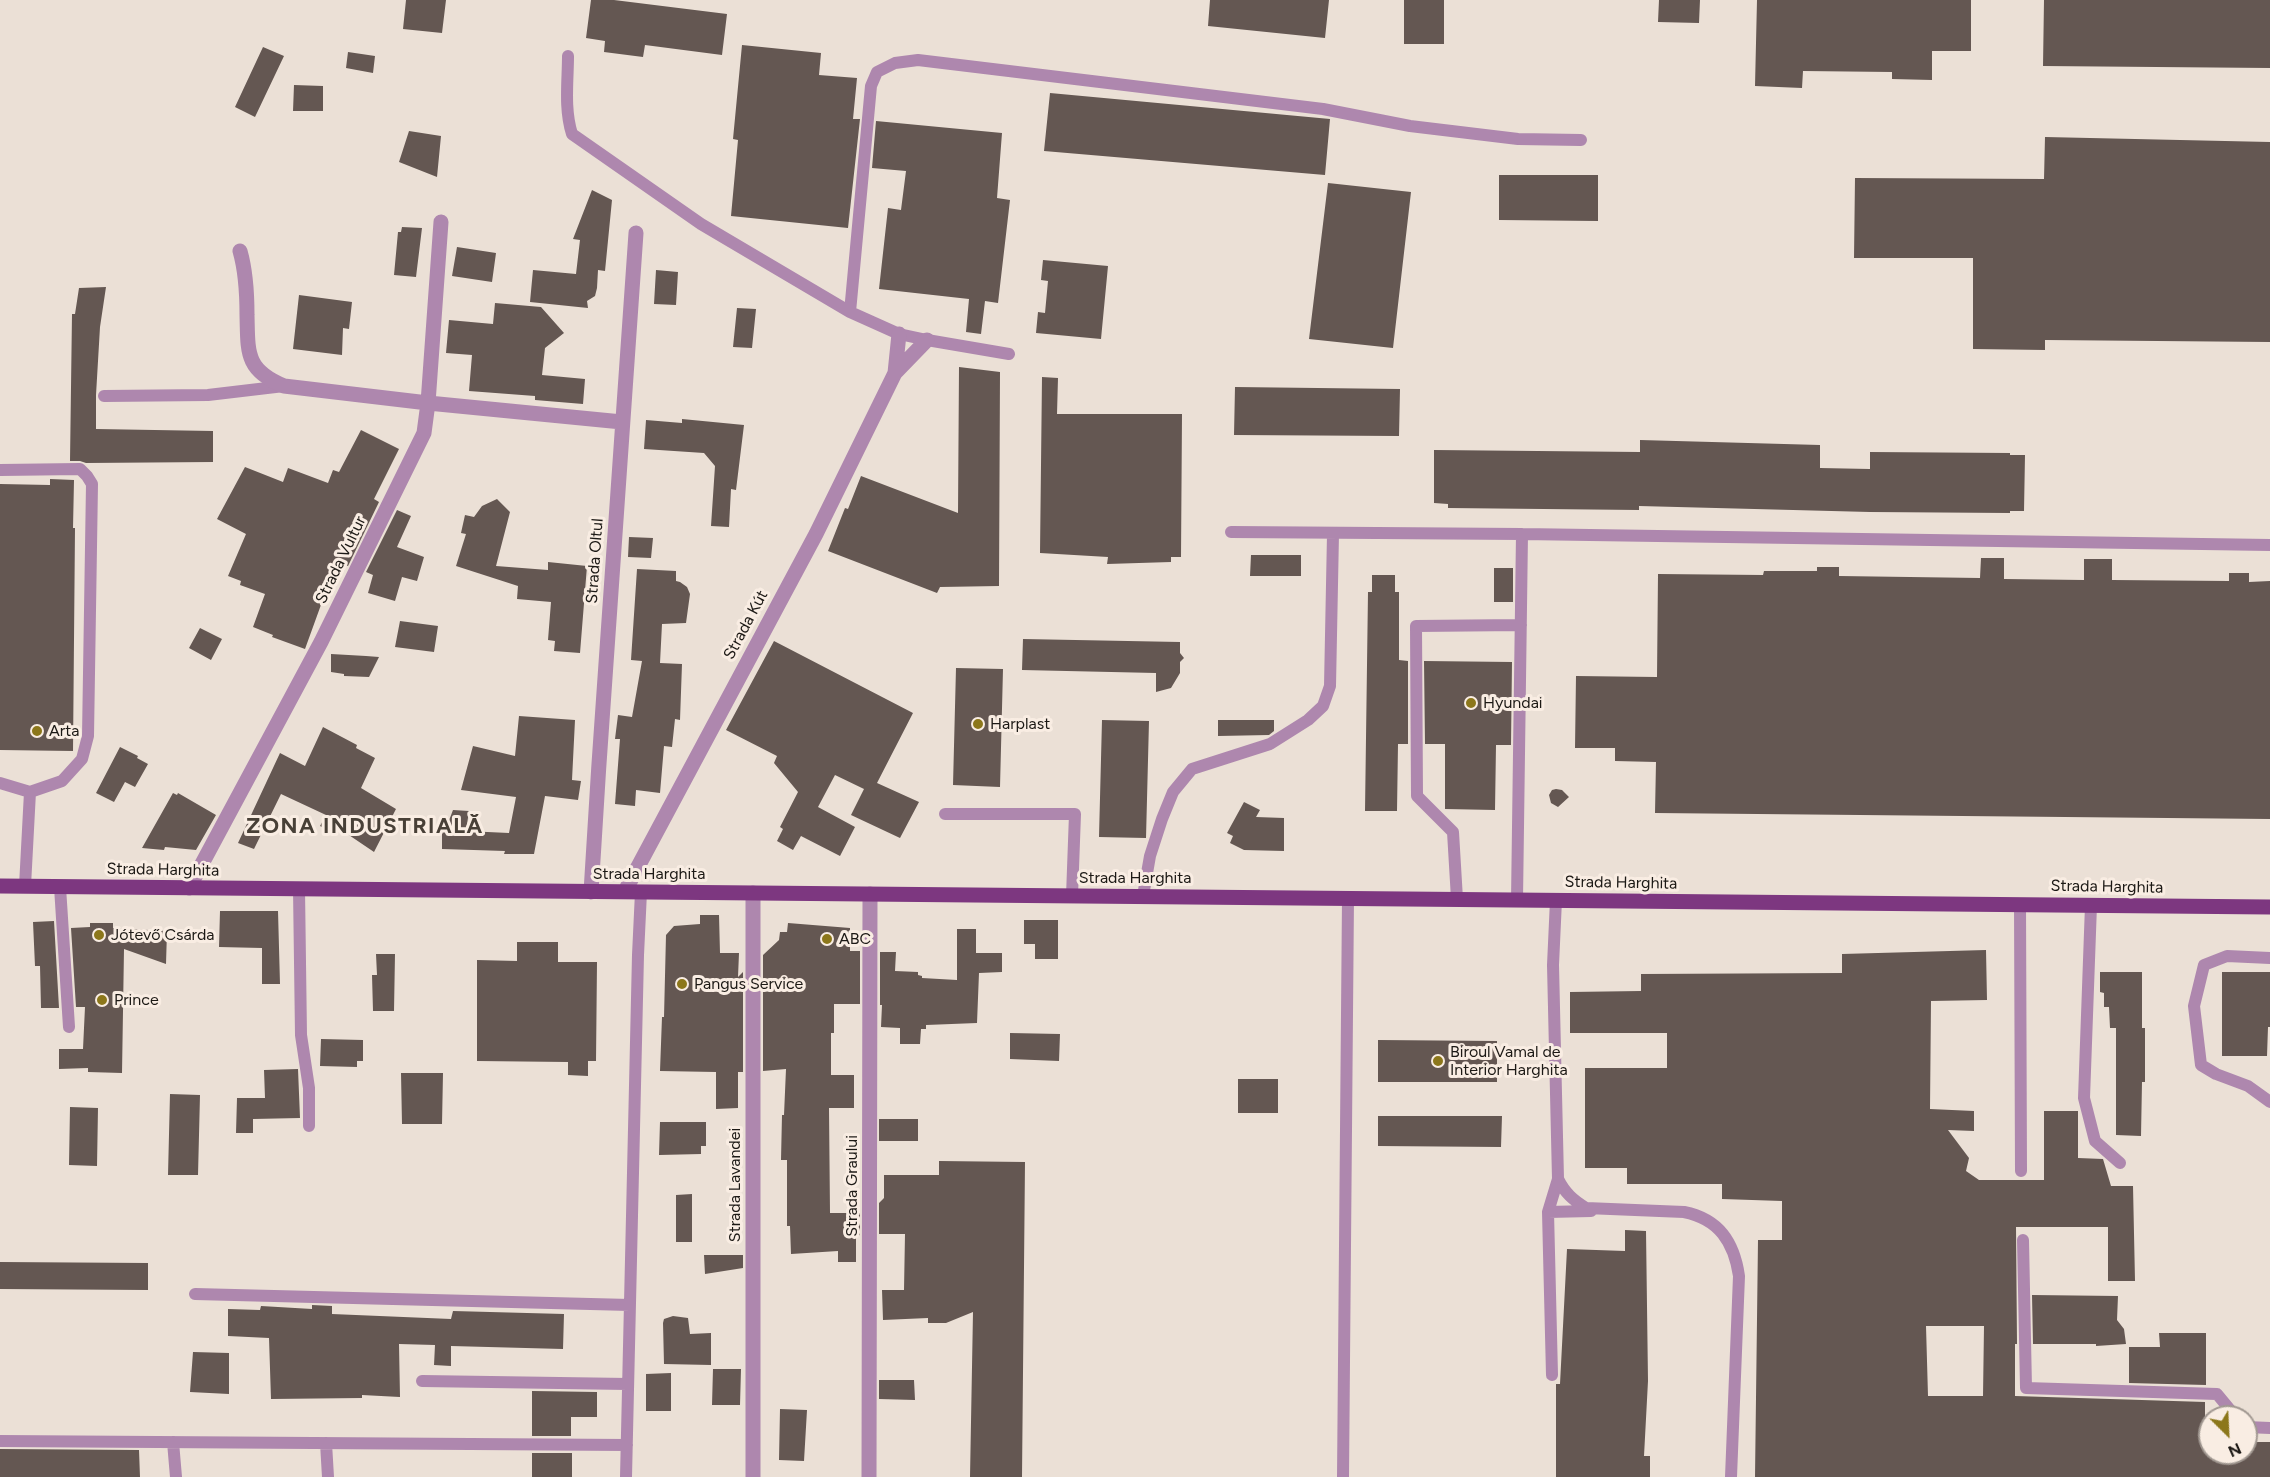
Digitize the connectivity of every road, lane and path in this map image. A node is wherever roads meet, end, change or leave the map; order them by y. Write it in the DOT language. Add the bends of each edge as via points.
graph roads {
  1 [pos="568,56"];
  2 [pos="1581,140"];
  3 [pos="441,222"];
  4 [pos="636,232"];
  5 [pos="240,251"];
  6 [pos="850,312"];
  7 [pos="898,334"];
  8 [pos="927,340"];
  9 [pos="1009,354"];
  10 [pos="895,373"];
  11 [pos="284,386"];
  12 [pos="104,396"];
  13 [pos="428,404"];
  14 [pos="622,422"];
  15 [pos="0,470"];
  16 [pos="1231,532"];
  17 [pos="1333,534"];
  18 [pos="1522,534"];
  19 [pos="2270,545"];
  20 [pos="1521,625"];
  21 [pos="0,783"];
  22 [pos="30,792"];
  23 [pos="945,814"];
  24 [pos="0,886"];
  25 [pos="25,886"];
  26 [pos="60,887"];
  27 [pos="189,888"];
  28 [pos="299,889"];
  29 [pos="624,891"];
  30 [pos="591,892"];
  31 [pos="641,892"];
  32 [pos="753,893"];
  33 [pos="870,894"];
  34 [pos="1072,896"];
  35 [pos="1143,896"];
  36 [pos="1348,898"];
  37 [pos="1457,899"];
  38 [pos="1517,900"];
  39 [pos="1556,900"];
  40 [pos="2020,904"];
  41 [pos="2091,905"];
  42 [pos="2270,907"];
  43 [pos="2270,958"];
  44 [pos="69,1027"];
  45 [pos="2270,1102"];
  46 [pos="309,1126"];
  47 [pos="2120,1163"];
  48 [pos="2021,1171"];
  49 [pos="1558,1179"];
  50 [pos="1600,1210"];
  51 [pos="1548,1212"];
  52 [pos="2023,1240"];
  53 [pos="195,1294"];
  54 [pos="630,1305"];
  55 [pos="1552,1375"];
  56 [pos="422,1382"];
  57 [pos="628,1384"];
  58 [pos="2226,1405"];
  59 [pos="0,1441"];
  60 [pos="173,1442"];
  61 [pos="326,1443"];
  62 [pos="627,1445"];
  63 [pos="176,1477"];
  64 [pos="328,1477"];
  65 [pos="626,1477"];
  66 [pos="753,1477"];
  67 [pos="869,1477"];
  68 [pos="1343,1477"];
  69 [pos="1731,1477"];
  1 -- 6 [label="lane" via="567,107 572,134 701,224"];
  2 -- 6 [label="lane" via="1518,139 1410,126 1323,109 918,60 895,63 877,72 871,86"];
  3 -- 13 [label="street, Strada Vultur"];
  4 -- 14 [label="street, Strada Oltul"];
  5 -- 11 [label="street" via="246,283 249,356 270,381"];
  6 -- 7 [label="lane"];
  7 -- 8 [label="lane"];
  7 -- 10 [label="street, Strada Kút"];
  8 -- 9 [label="lane"];
  8 -- 10 [label="street, Strada Kút"];
  10 -- 29 [label="street, Strada Kút" via="810,544"];
  11 -- 12 [label="lane" via="208,395"];
  11 -- 13 [label="street"];
  13 -- 14 [label="street"];
  13 -- 27 [label="street, Strada Vultur" via="424,433 321,642"];
  14 -- 30 [label="street, Strada Oltul"];
  15 -- 22 [label="lane" via="80,469 92,484 88,736 82,759 62,781"];
  16 -- 17 [label="lane"];
  17 -- 18 [label="lane"];
  17 -- 35 [label="lane" via="1330,686 1323,706 1270,744 1192,769 1173,792 1162,819"];
  18 -- 19 [label="lane"];
  18 -- 20 [label="lane"];
  20 -- 37 [label="lane" via="1416,626 1418,796 1453,832"];
  20 -- 38 [label="lane"];
  21 -- 22 [label="lane"];
  22 -- 25 [label="lane"];
  23 -- 34 [label="lane" via="1075,814"];
  24 -- 25 [label="main road, Strada Harghita"];
  25 -- 26 [label="main road, Strada Harghita"];
  26 -- 27 [label="main road, Strada Harghita"];
  26 -- 44 [label="lane"];
  27 -- 28 [label="main road, Strada Harghita"];
  28 -- 30 [label="main road, Strada Harghita"];
  28 -- 46 [label="lane" via="301,1035 309,1088"];
  29 -- 30 [label="main road, Strada Harghita"];
  29 -- 31 [label="main road, Strada Harghita"];
  31 -- 32 [label="main road, Strada Harghita"];
  31 -- 54 [label="lane"];
  32 -- 33 [label="main road, Strada Harghita"];
  32 -- 66 [label="street, Strada Lavandei"];
  33 -- 34 [label="main road, Strada Harghita"];
  33 -- 67 [label="street, Strada Graului"];
  34 -- 35 [label="main road, Strada Harghita"];
  35 -- 36 [label="main road, Strada Harghita"];
  36 -- 37 [label="main road, Strada Harghita"];
  36 -- 68 [label="lane"];
  37 -- 38 [label="main road, Strada Harghita"];
  38 -- 39 [label="main road, Strada Harghita"];
  39 -- 40 [label="main road, Strada Harghita"];
  39 -- 49 [label="lane" via="1553,965"];
  40 -- 41 [label="main road, Strada Harghita"];
  40 -- 48 [label="lane"];
  41 -- 42 [label="main road, Strada Harghita"];
  41 -- 47 [label="lane" via="2084,1098 2095,1141"];
  43 -- 45 [label="lane" via="2227,956 2204,965 2194,1006 2201,1065 2248,1086"];
  49 -- 50 [label="lane" via="1573,1201"];
  49 -- 51 [label="lane"];
  50 -- 51 [label="lane"];
  50 -- 69 [label="lane" via="1699,1215 1712,1222 1729,1242 1739,1276"];
  51 -- 55 [label="lane"];
  52 -- 58 [label="lane" via="2026,1388 2217,1394"];
  53 -- 54 [label="lane"];
  54 -- 57 [label="lane"];
  56 -- 57 [label="lane"];
  57 -- 62 [label="lane"];
  59 -- 60 [label="lane"];
  60 -- 61 [label="lane"];
  60 -- 63 [label="lane"];
  61 -- 62 [label="lane"];
  61 -- 64 [label="lane"];
  62 -- 65 [label="lane"];
}
